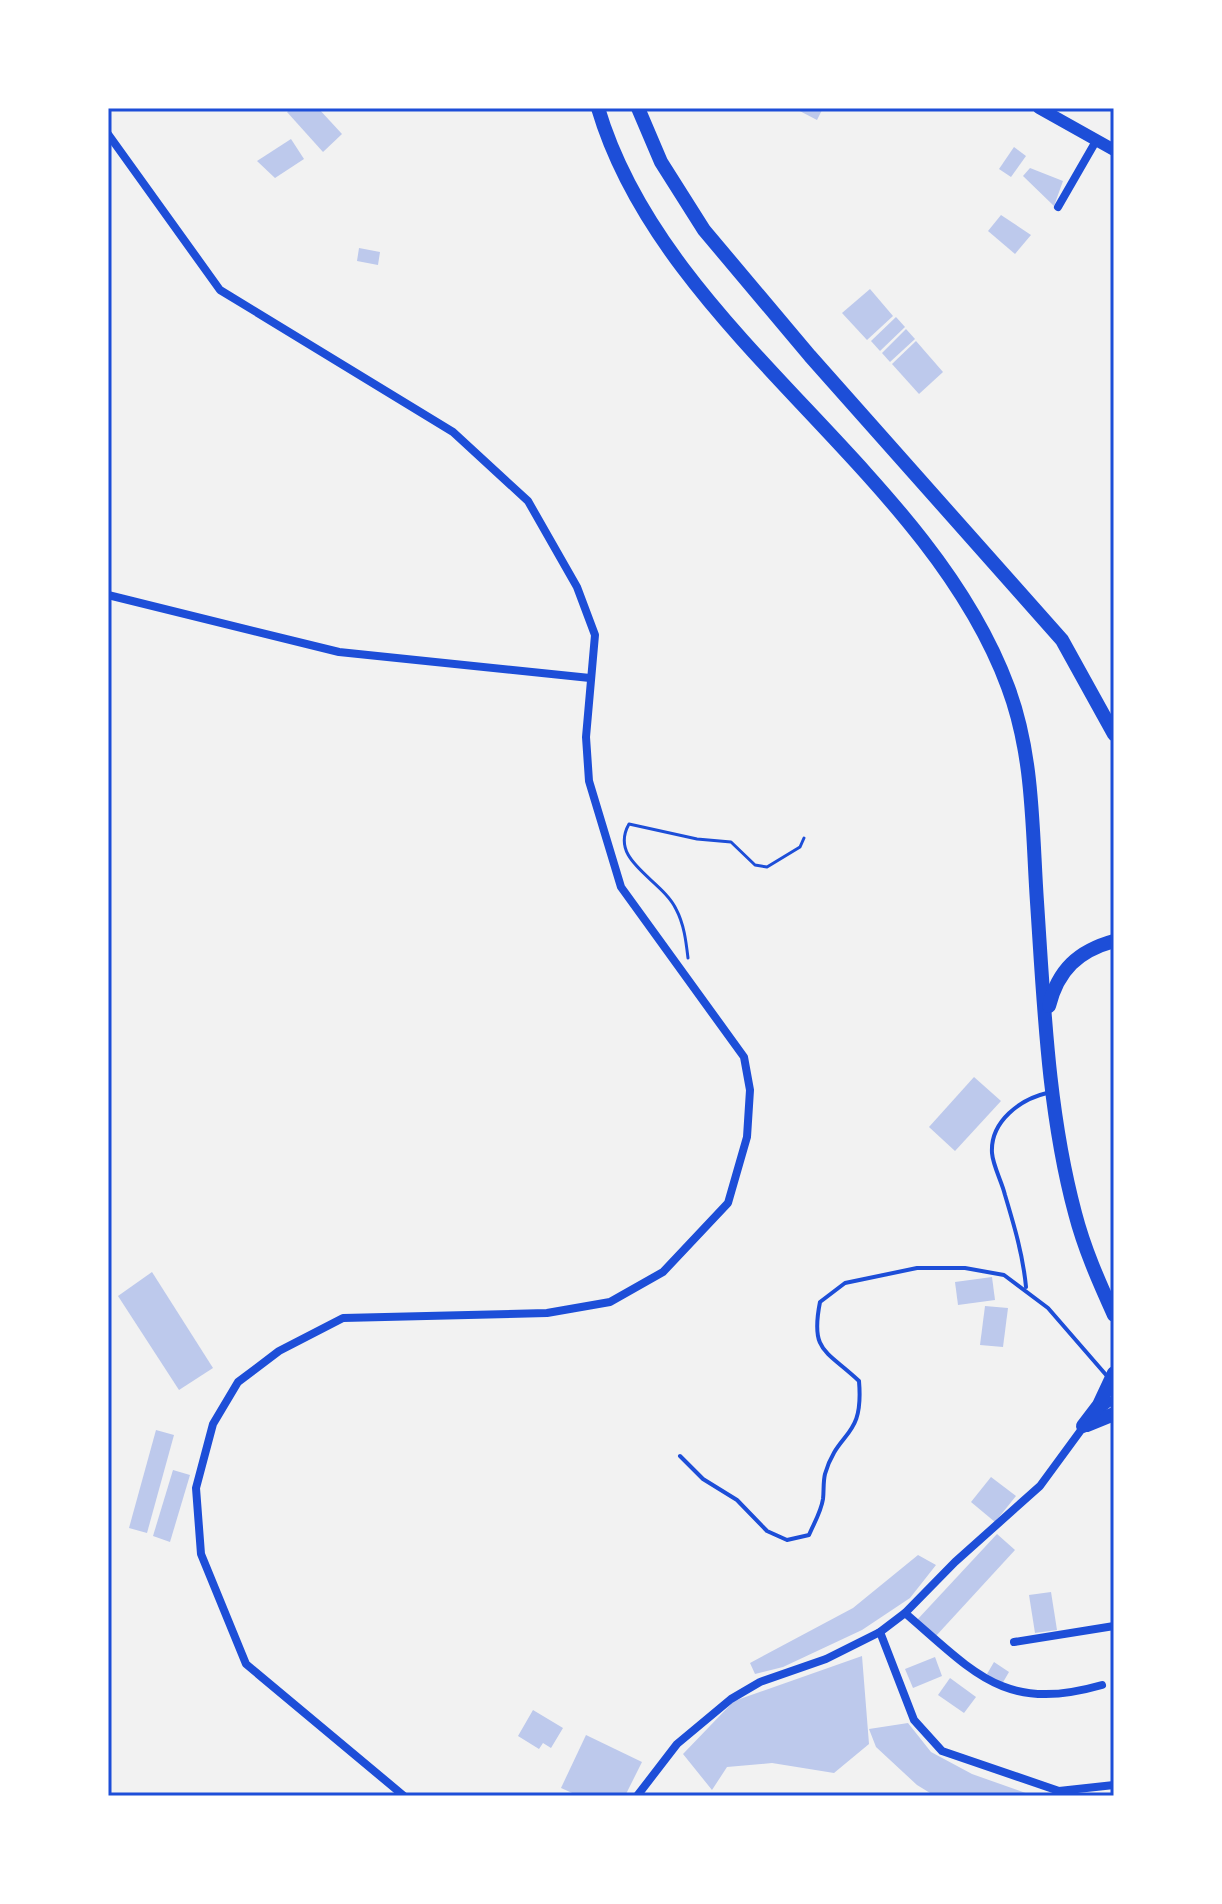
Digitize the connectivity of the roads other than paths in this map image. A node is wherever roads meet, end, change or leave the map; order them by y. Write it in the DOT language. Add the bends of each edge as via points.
graph roads {
  1 [pos="598,108"];
  2 [pos="638,108"];
  3 [pos="1039,108"];
  4 [pos="108,134"];
  5 [pos="1096,141"];
  6 [pos="1114,150"];
  7 [pos="1058,207"];
  8 [pos="108,595"];
  9 [pos="590,678"];
  10 [pos="1114,734"];
  11 [pos="1114,941"];
  12 [pos="1046,1030"];
  13 [pos="1053,1094"];
  14 [pos="1026,1288"];
  15 [pos="1114,1315"];
  16 [pos="1113,1377"];
  17 [pos="1114,1399"];
  18 [pos="1114,1414"];
  19 [pos="1083,1426"];
  20 [pos="680,1456"];
  21 [pos="905,1613"];
  22 [pos="1114,1626"];
  23 [pos="880,1632"];
  24 [pos="1014,1642"];
  25 [pos="1102,1685"];
  26 [pos="1114,1785"];
  27 [pos="404,1796"];
  28 [pos="637,1796"];
  1 -- 12 [label="highway" via="618,166 659,234 939,562 981,627 1008,687 1027,749"];
  2 -- 10 [label="highway" via="661,162 704,230 1062,640"];
  3 -- 5 [label="main road"];
  4 -- 9 [label="street" via="220,290 453,432 528,501 577,587 595,635"];
  5 -- 6 [label="main road"];
  5 -- 7 [label="street"];
  8 -- 9 [label="street" via="339,652"];
  9 -- 27 [label="street" via="589,781 621,887 744,1057 750,1090 747,1137 728,1203 663,1272 610,1302 547,1313 343,1318 279,1351 238,1382 213,1424 196,1488 201,1554 246,1664"];
  11 -- 12 [label="highway" via="1092,947 1070,963 1054,985"];
  12 -- 13 [label="highway"];
  13 -- 14 [label="lane" via="1024,1099 1008,1114 992,1152"];
  13 -- 15 [label="highway" via="1075,1214"];
  14 -- 16 [label="lane"];
  14 -- 20 [label="lane" via="1004,1275 917,1268 845,1283 820,1302 814,1332 825,1354 859,1381 862,1409 833,1453 824,1476 821,1510 809,1535 787,1540 767,1531"];
  16 -- 19 [label="highway"];
  17 -- 19 [label="street"];
  18 -- 19 [label="highway"];
  19 -- 21 [label="street" via="1040,1486"];
  21 -- 23 [label="street"];
  21 -- 25 [label="street" via="968,1667 1011,1692 1032,1696"];
  22 -- 24 [label="street"];
  23 -- 26 [label="street" via="914,1720 942,1751 1059,1791"];
  23 -- 28 [label="street" via="731,1699 677,1744"];
}
